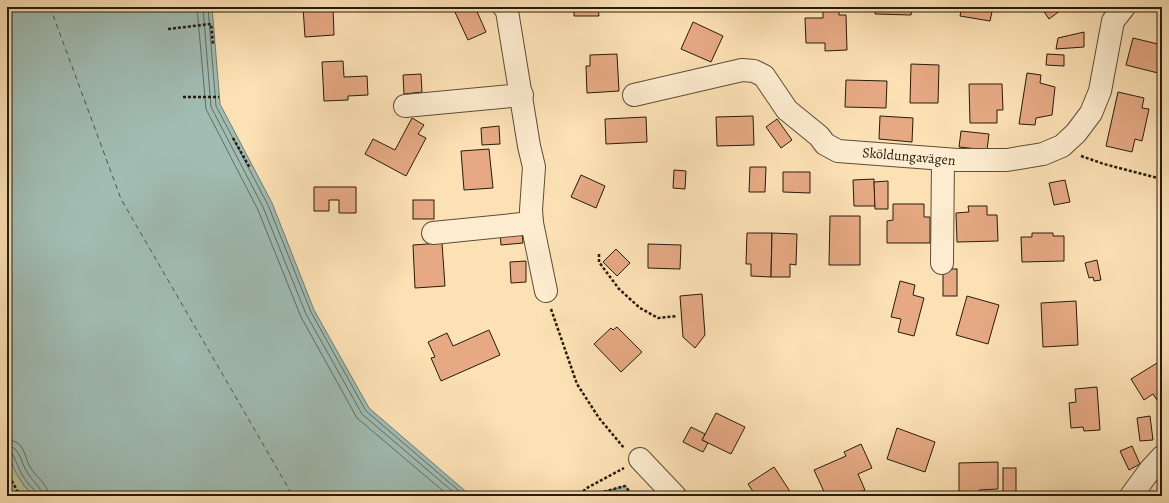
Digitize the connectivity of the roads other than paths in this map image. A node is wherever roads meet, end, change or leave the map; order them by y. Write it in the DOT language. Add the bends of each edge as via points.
graph roads {
  1 [pos="504,7"];
  2 [pos="1124,7"];
  3 [pos="522,95"];
  4 [pos="634,95"];
  5 [pos="405,106"];
  6 [pos="943,159"];
  7 [pos="532,223"];
  8 [pos="433,233"];
  9 [pos="942,263"];
  10 [pos="549,301"];
  11 [pos="1162,457"];
  12 [pos="640,459"];
  13 [pos="675,496"];
  14 [pos="1131,496"];
  1 -- 3 [label="street" via="507,11"];
  2 -- 6 [label="street, Sköldungavägen" via="1113,20 1100,91 1091,113 1062,146 1043,154 1007,160"];
  3 -- 5 [label="street"];
  3 -- 7 [label="street" via="534,167"];
  4 -- 6 [label="street, Sköldungavägen" via="742,70 754,71 764,76 787,110 825,144 838,150"];
  6 -- 9 [label="street"];
  7 -- 8 [label="street"];
  7 -- 10 [label="street"];
  11 -- 14 [label="street"];
  12 -- 13 [label="street"];
}
